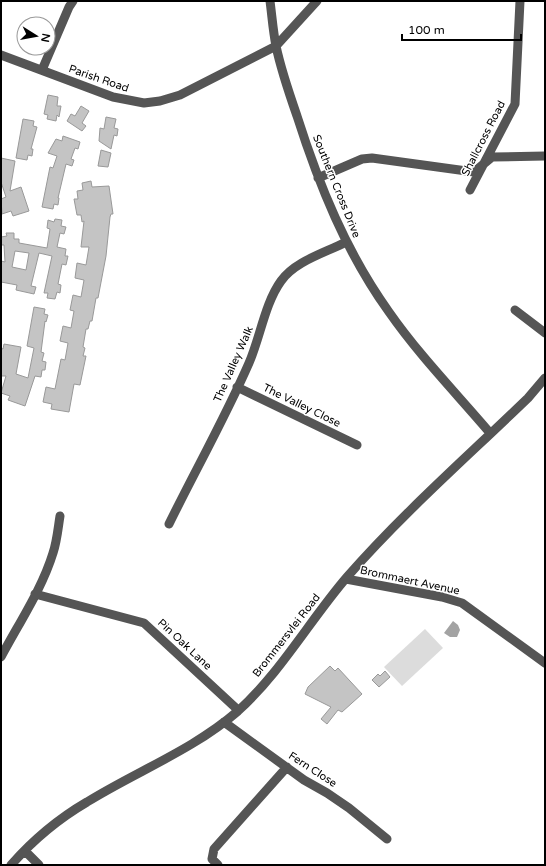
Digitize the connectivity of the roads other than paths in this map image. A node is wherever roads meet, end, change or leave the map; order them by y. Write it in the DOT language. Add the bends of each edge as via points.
graph roads {
  1 [pos="73,1"];
  2 [pos="270,1"];
  3 [pos="317,1"];
  4 [pos="520,1"];
  5 [pos="276,46"];
  6 [pos="1,55"];
  7 [pos="42,70"];
  8 [pos="545,156"];
  9 [pos="483,164"];
  10 [pos="318,178"];
  11 [pos="470,190"];
  12 [pos="346,242"];
  13 [pos="515,310"];
  14 [pos="545,333"];
  15 [pos="545,378"];
  16 [pos="237,387"];
  17 [pos="490,433"];
  18 [pos="357,445"];
  19 [pos="60,516"];
  20 [pos="169,524"];
  21 [pos="346,579"];
  22 [pos="35,594"];
  23 [pos="1,657"];
  24 [pos="545,663"];
  25 [pos="238,710"];
  26 [pos="224,722"];
  27 [pos="287,768"];
  28 [pos="386,839"];
  29 [pos="25,851"];
  30 [pos="11,865"];
  31 [pos="39,865"];
  32 [pos="218,865"];
  1 -- 7 [label="street"];
  2 -- 5 [label="street, Southern Cross Drive"];
  3 -- 5 [label="street"];
  4 -- 9 [label="street, Shallcross Road" via="515,104"];
  5 -- 7 [label="street, Parish Road" via="180,95 144,103 113,97"];
  5 -- 10 [label="street, Southern Cross Drive"];
  6 -- 7 [label="street, Parish Road"];
  8 -- 9 [label="street" via="492,157"];
  9 -- 10 [label="street" via="474,172 382,159 362,159"];
  9 -- 11 [label="street, Shallcross Road"];
  10 -- 12 [label="street, Southern Cross Drive"];
  12 -- 16 [label="street, The Valley Walk" via="300,265 282,280 275,291"];
  12 -- 17 [label="street, Southern Cross Drive" via="389,313"];
  13 -- 14 [label="street"];
  15 -- 17 [label="street, Brommersvlei Road" via="528,398"];
  16 -- 18 [label="street, The Valley Close"];
  16 -- 20 [label="street, The Valley Walk"];
  17 -- 21 [label="street, Brommersvlei Road" via="409,511"];
  19 -- 22 [label="street" via="53,553"];
  21 -- 24 [label="street, Brommaert Avenue" via="462,603"];
  21 -- 25 [label="street, Brommersvlei Road" via="265,682"];
  22 -- 23 [label="street"];
  22 -- 25 [label="street, Pin Oak Lane" via="144,623"];
  25 -- 26 [label="street, Brommersvlei Road"];
  26 -- 27 [label="street, Fern Close"];
  26 -- 29 [label="street, Brommersvlei Road" via="205,736 87,801 46,830"];
  27 -- 28 [label="street, Fern Close" via="349,808"];
  27 -- 32 [label="street" via="214,849 212,859"];
  29 -- 30 [label="street, Brommersvlei Road"];
  29 -- 31 [label="street"];
}
